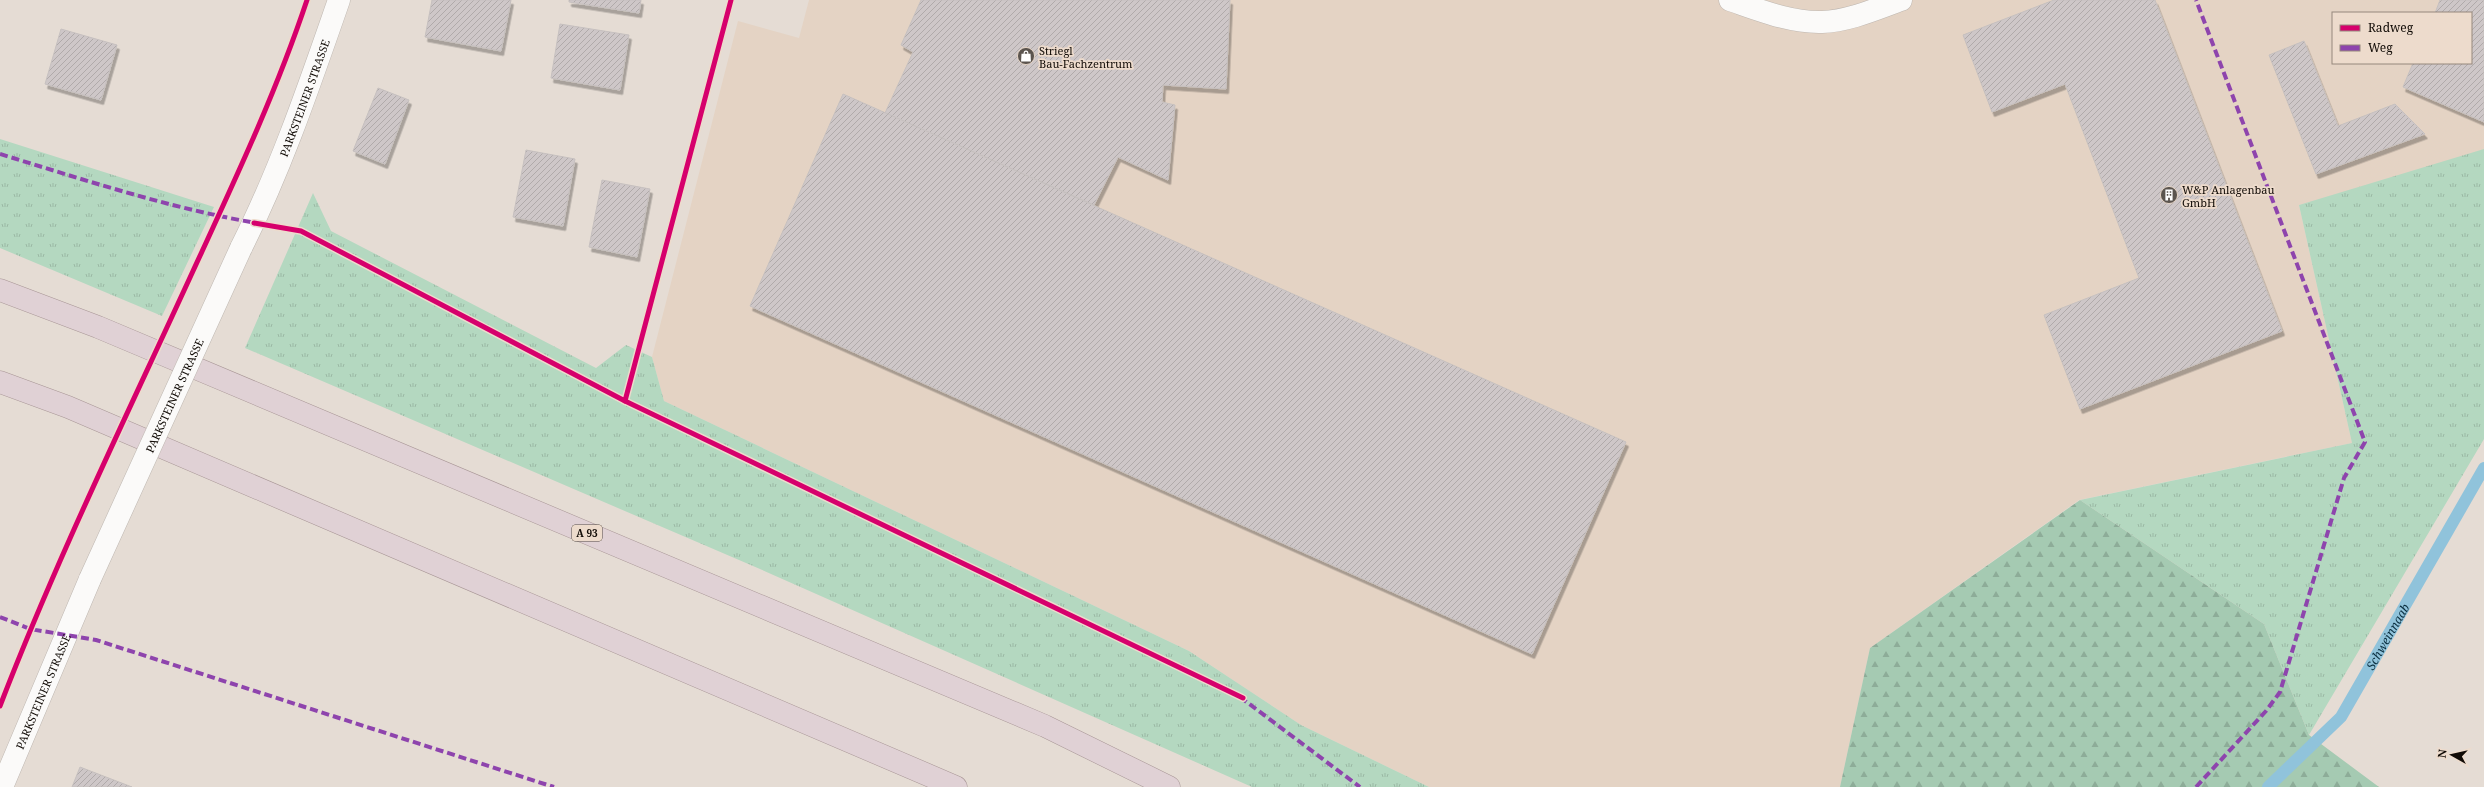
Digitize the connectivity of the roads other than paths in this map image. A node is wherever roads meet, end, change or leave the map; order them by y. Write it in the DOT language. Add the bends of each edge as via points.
graph roads {
  1 [pos="339,0"];
  2 [pos="1730,0"];
  3 [pos="1901,0"];
  4 [pos="0,290"];
  5 [pos="0,382"];
  6 [pos="2,787"];
  7 [pos="956,787"];
  8 [pos="1169,787"];
  1 -- 6 [label="street, PARKSTEINER STRASSE, bridge" via="306,93 254,223 90,579"];
  2 -- 3 [label="street" via="1774,15 1822,22 1866,13"];
  4 -- 8 [label="highway, A 93" via="98,327 1045,726"];
  5 -- 7 [label="highway" via="75,410"];
}
